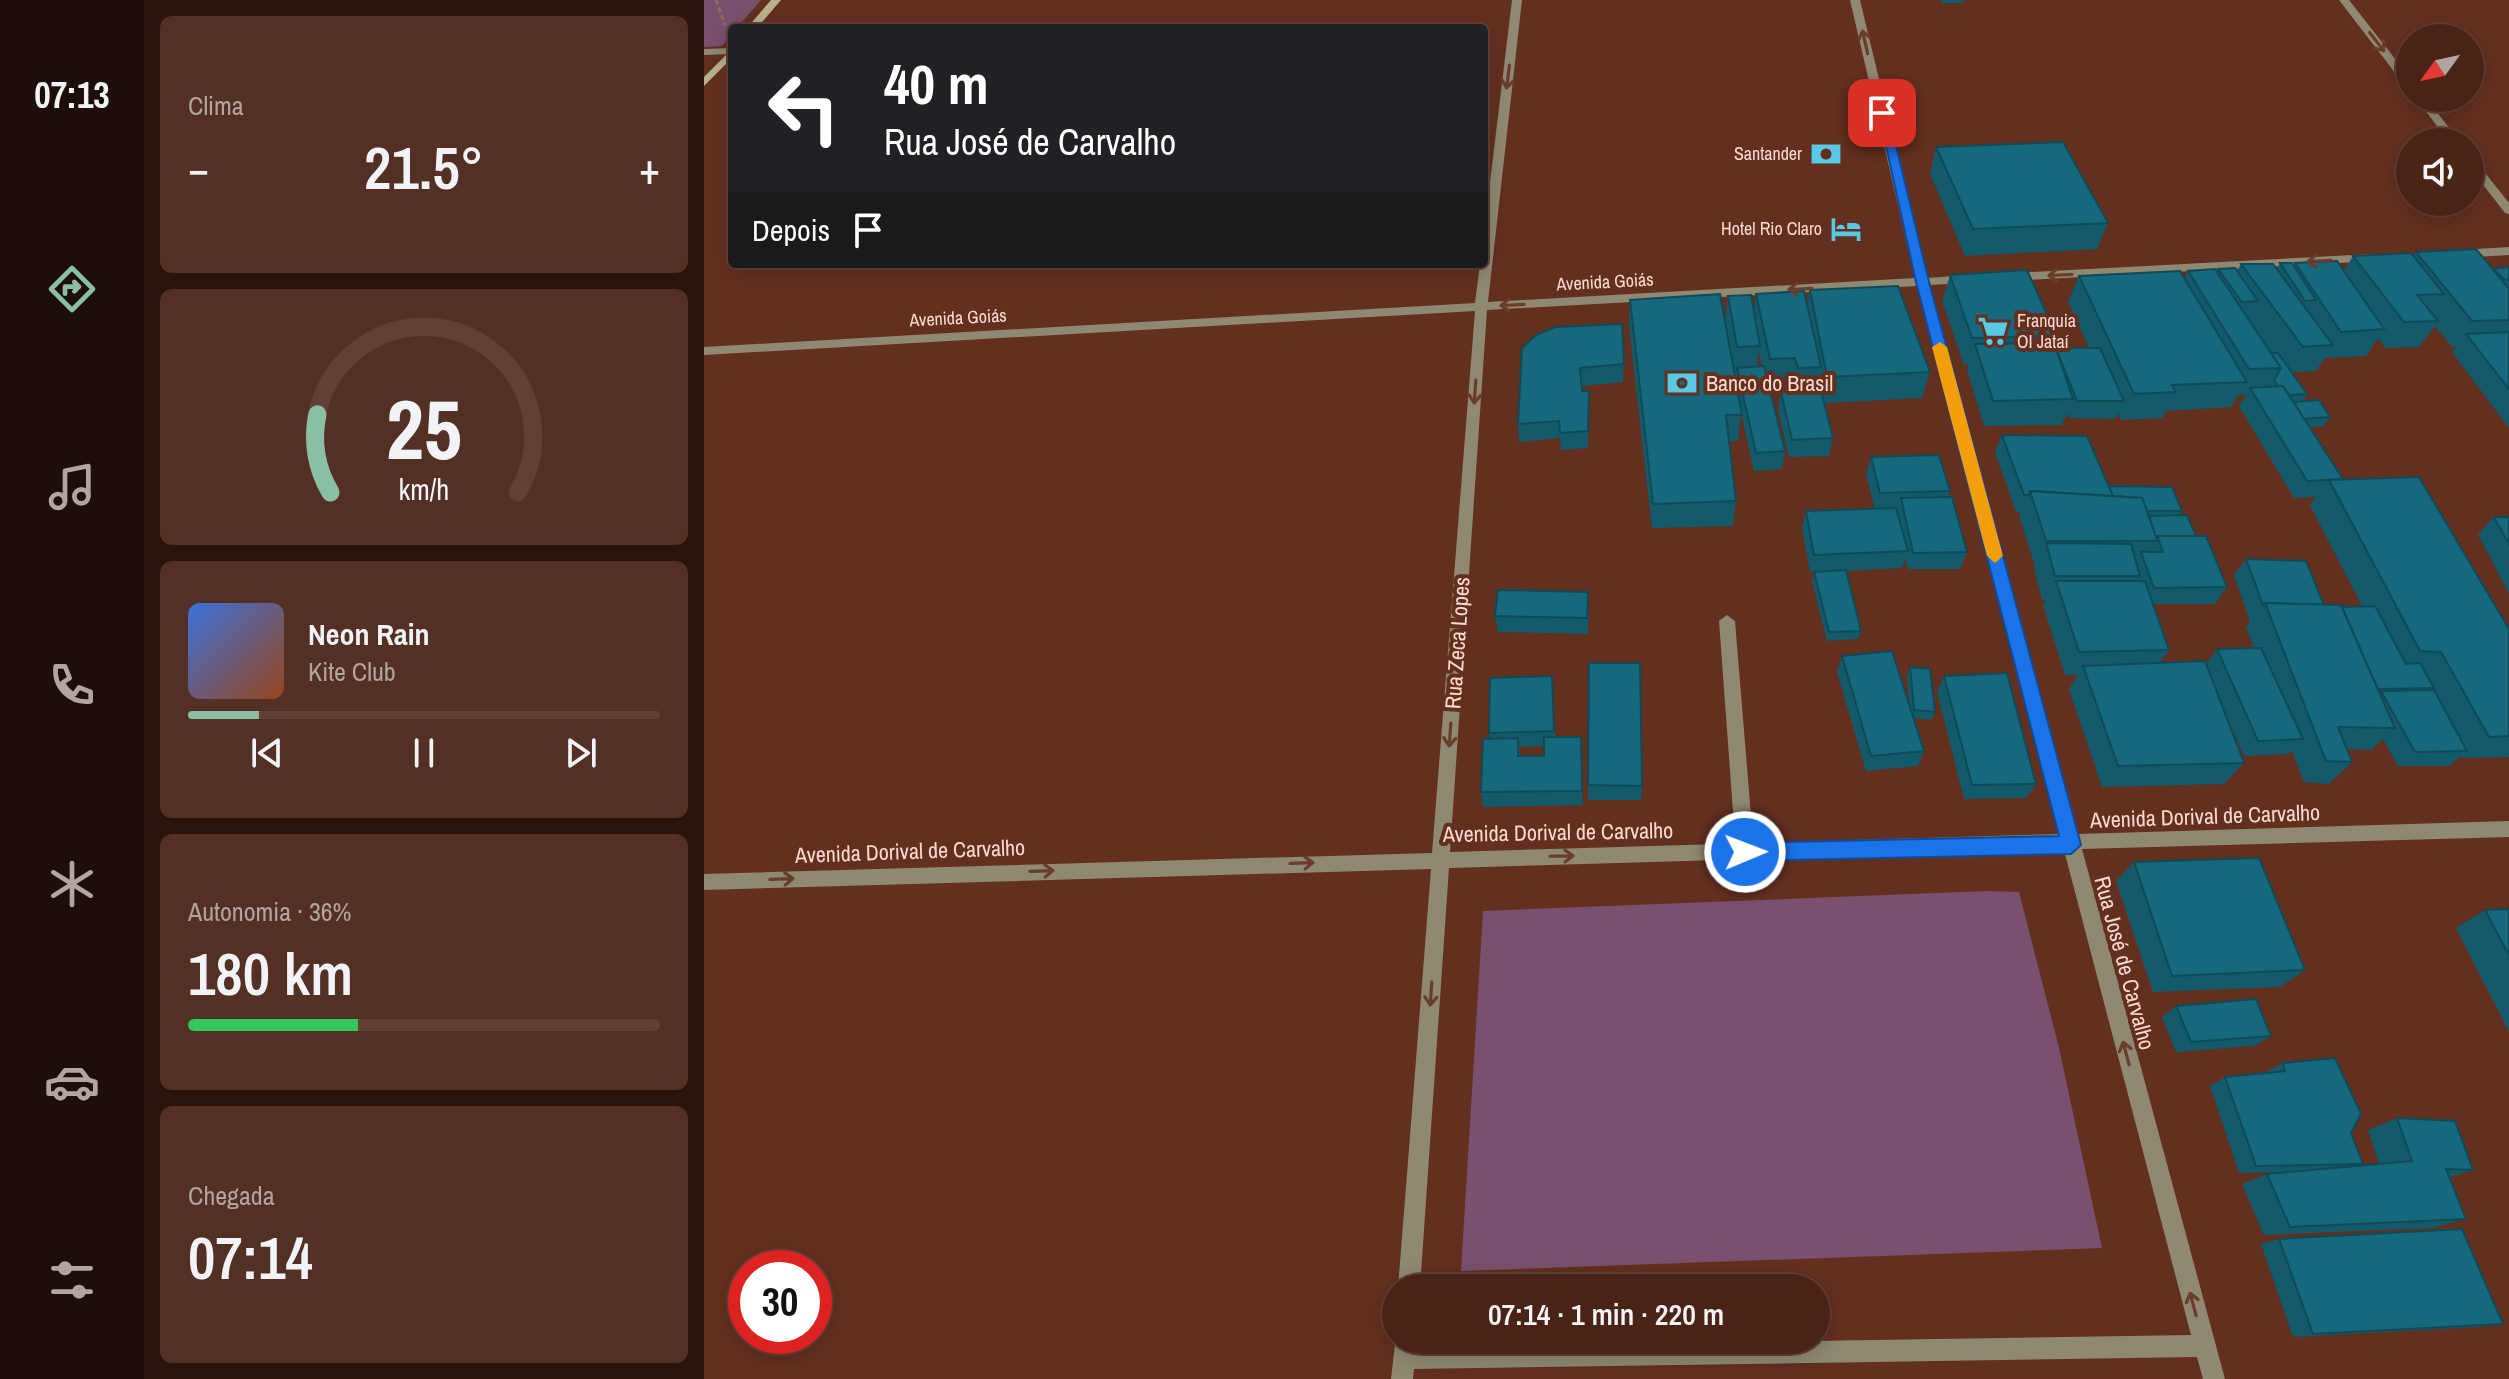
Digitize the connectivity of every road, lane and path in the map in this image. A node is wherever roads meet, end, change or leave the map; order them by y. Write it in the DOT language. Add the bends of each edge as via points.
graph roads {
  1 [pos="716,0"];
  2 [pos="776,0"];
  3 [pos="1517,0"];
  4 [pos="1855,0"];
  5 [pos="2344,0"];
  6 [pos="755,24"];
  7 [pos="728,32"];
  8 [pos="728,51"];
  9 [pos="704,52"];
  10 [pos="728,56"];
  11 [pos="2396,67"];
  12 [pos="704,83"];
  13 [pos="2432,112"];
  14 [pos="2444,128"];
  15 [pos="2484,179"];
  16 [pos="2509,211"];
  17 [pos="1488,247"];
  18 [pos="2509,251"];
  19 [pos="2446,254"];
  20 [pos="2382,258"];
  21 [pos="1486,268"];
  22 [pos="1986,278"];
  23 [pos="2002,278"];
  24 [pos="1922,282"];
  25 [pos="1481,307"];
  26 [pos="704,351"];
  27 [pos="1727,621"];
  28 [pos="2509,829"];
  29 [pos="2071,845"];
  30 [pos="1745,852"];
  31 [pos="1441,859"];
  32 [pos="704,882"];
  33 [pos="1410,1274"];
  34 [pos="2204,1346"];
  35 [pos="1403,1359"];
  36 [pos="2214,1379"];
  1 -- 7 [label="path"];
  2 -- 6 [label="main road"];
  3 -- 17 [label="street, Rua Zeca Lopes, one-way"];
  24 -- 4 [label="street, Rua José de Carvalho, one-way"];
  5 -- 11 [label="street, one-way"];
  8 -- 9 [label="street"];
  10 -- 12 [label="main road"];
  13 -- 14 [label="street"];
  15 -- 16 [label="street"];
  18 -- 19 [label="street"];
  20 -- 23 [label="street, one-way"];
  21 -- 25 [label="street, Rua Zeca Lopes, one-way"];
  22 -- 24 [label="street, Avenida Goiás"];
  24 -- 25 [label="street, Avenida Goiás, one-way"];
  24 -- 29 [label="street, Rua José de Carvalho"];
  25 -- 26 [label="street, Avenida Goiás"];
  25 -- 31 [label="street, Rua Zeca Lopes, one-way"];
  27 -- 30 [label="street"];
  28 -- 29 [label="street, Avenida Dorival de Carvalho"];
  29 -- 30 [label="street, Avenida Dorival de Carvalho"];
  34 -- 29 [label="street, Rua José de Carvalho, one-way"];
  31 -- 30 [label="street, Avenida Dorival de Carvalho, one-way"];
  32 -- 31 [label="street, Avenida Dorival de Carvalho, one-way"];
  31 -- 33 [label="street, Rua Zeca Lopes, one-way"];
  34 -- 35 [label="street"];
  34 -- 36 [label="street, Rua José de Carvalho"];
}
